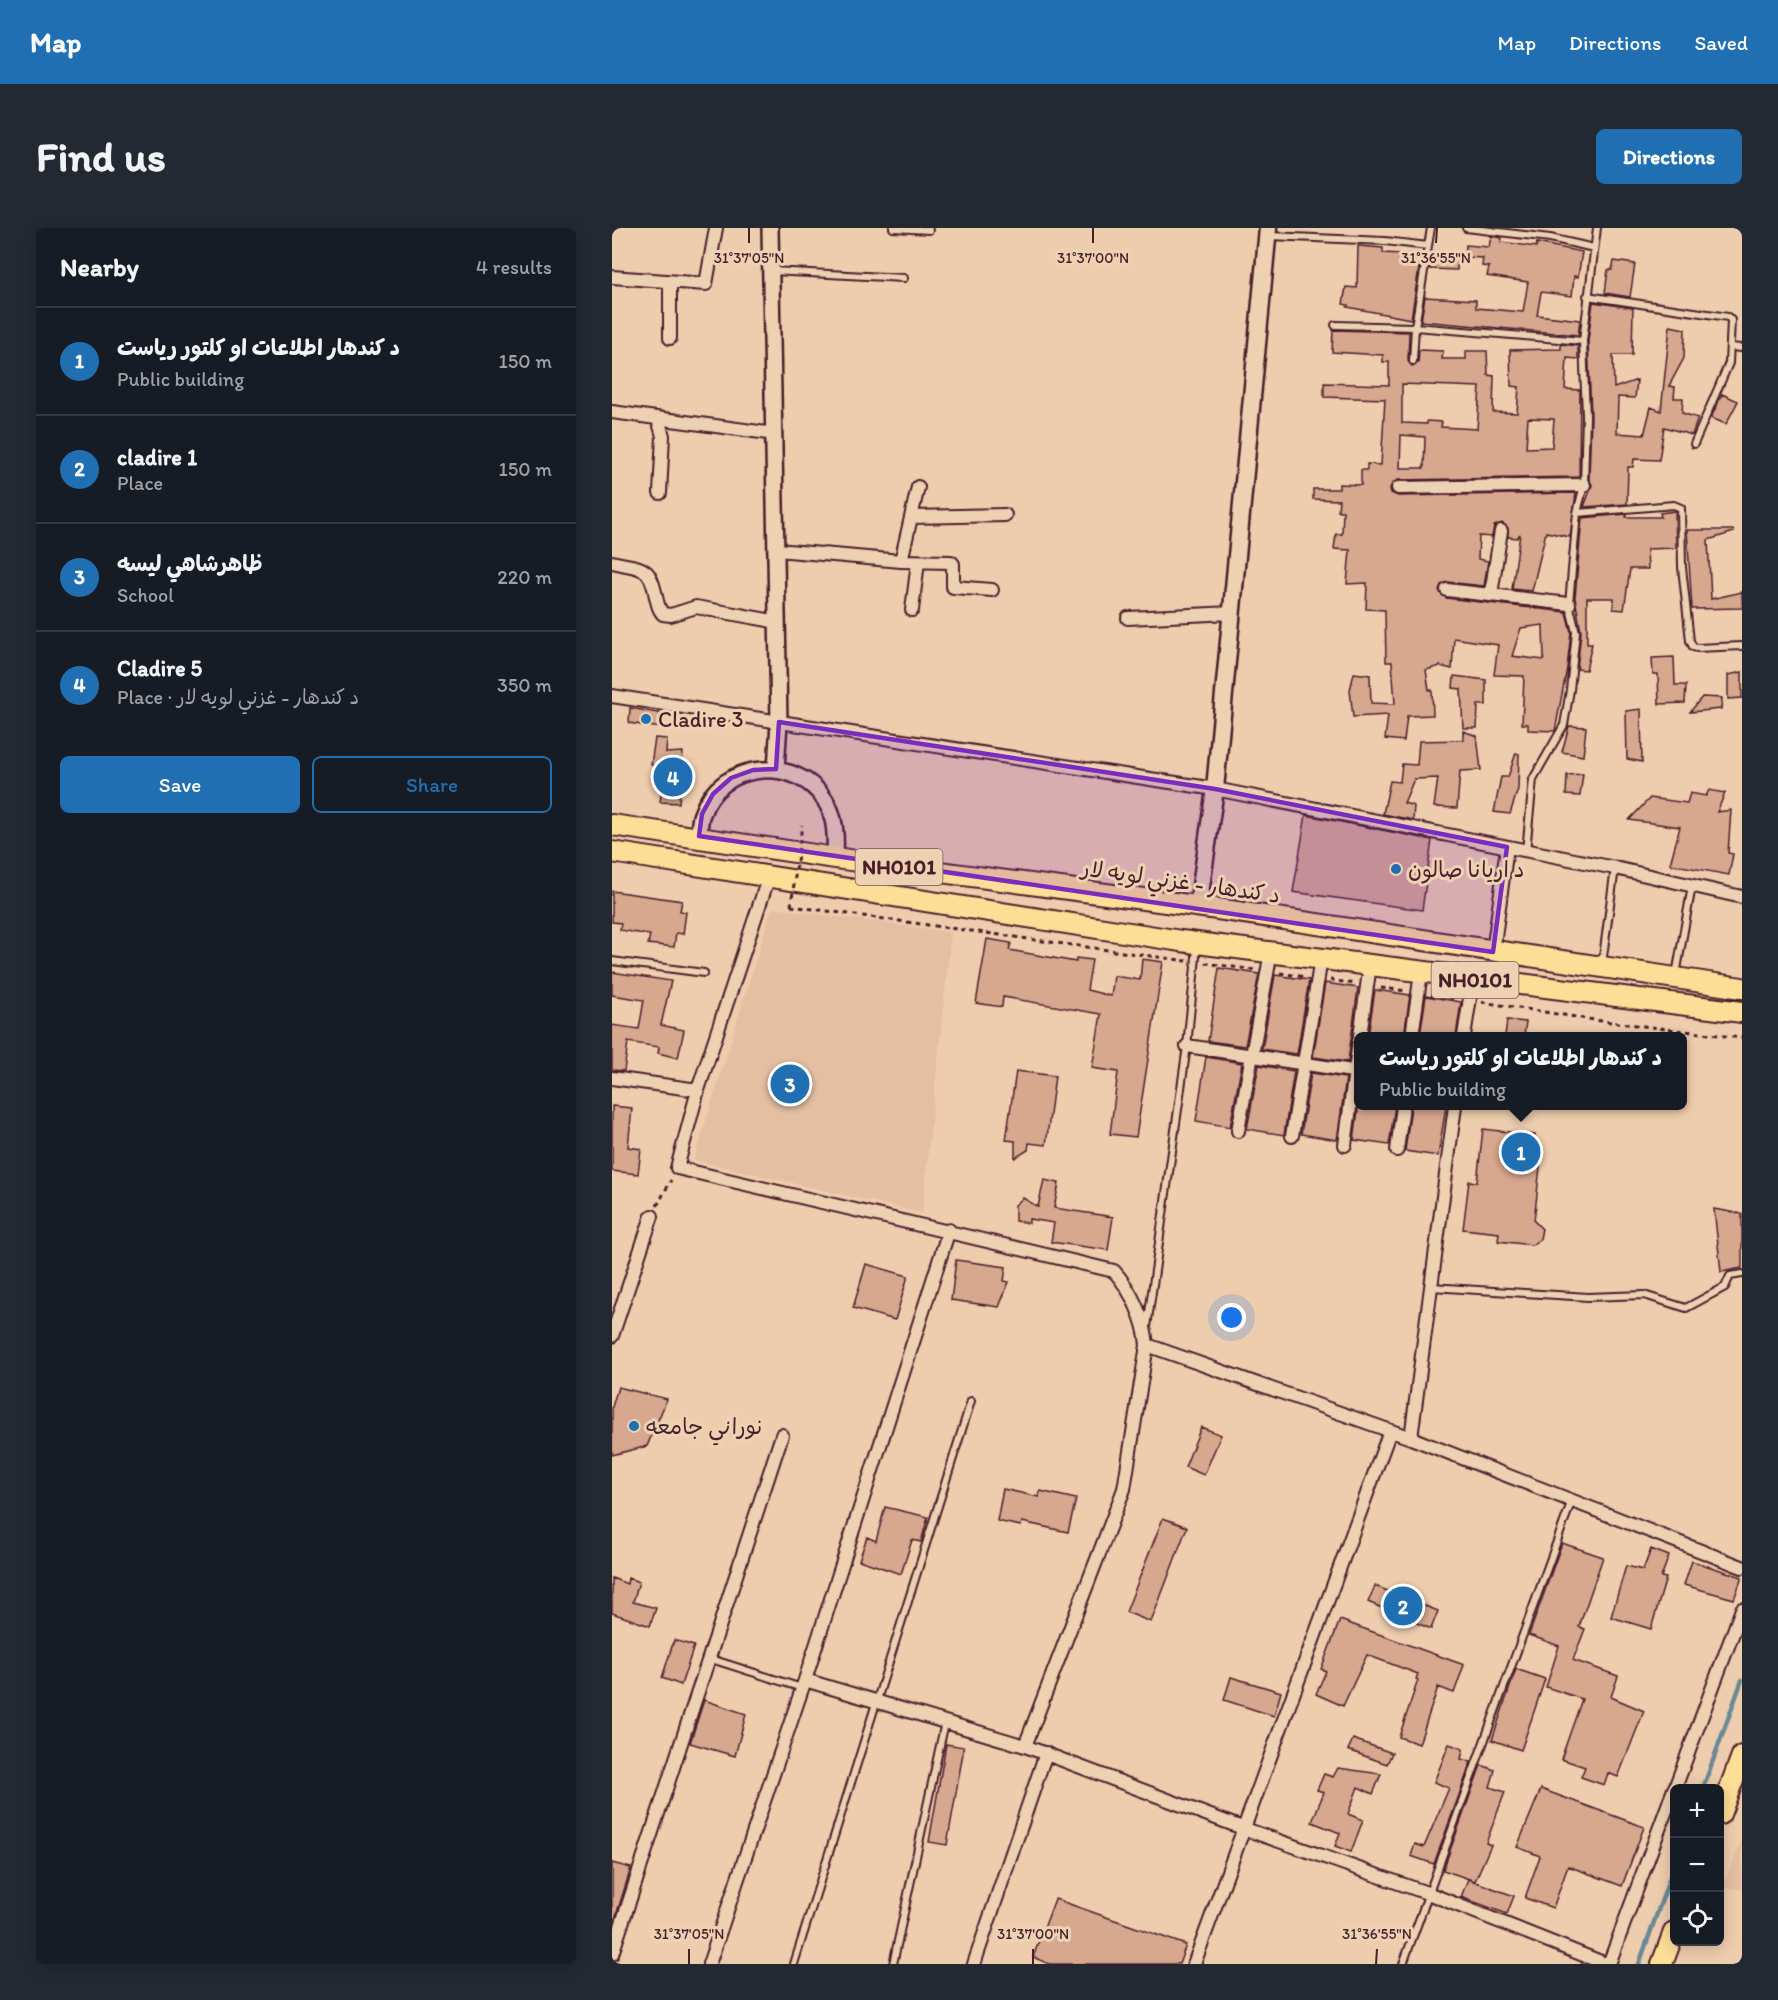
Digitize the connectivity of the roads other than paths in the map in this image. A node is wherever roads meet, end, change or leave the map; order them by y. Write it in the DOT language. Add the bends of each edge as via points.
graph roads {
  1 [pos="716,228"];
  2 [pos="770,228"];
  3 [pos="893,228"];
  4 [pos="1431,228"];
  5 [pos="1466,228"];
  6 [pos="1597,228"];
  7 [pos="929,230"];
  8 [pos="1268,232"];
  9 [pos="1428,246"];
  10 [pos="1594,248"];
  11 [pos="771,271"];
  12 [pos="612,277"];
  13 [pos="904,278"];
  14 [pos="670,282"];
  15 [pos="1587,296"];
  16 [pos="1335,325"];
  17 [pos="1415,327"];
  18 [pos="669,338"];
  19 [pos="1583,341"];
  20 [pos="1730,347"];
  21 [pos="1742,348"];
  22 [pos="1413,361"];
  23 [pos="612,412"];
  24 [pos="658,419"];
  25 [pos="775,434"];
  26 [pos="1694,444"];
  27 [pos="1584,485"];
  28 [pos="918,487"];
  29 [pos="1398,488"];
  30 [pos="660,493"];
  31 [pos="1577,513"];
  32 [pos="1005,515"];
  33 [pos="912,517"];
  34 [pos="1501,531"];
  35 [pos="777,550"];
  36 [pos="901,561"];
  37 [pos="612,562"];
  38 [pos="918,562"];
  39 [pos="992,590"];
  40 [pos="1447,590"];
  41 [pos="1491,594"];
  42 [pos="1569,604"];
  43 [pos="912,610"];
  44 [pos="1232,613"];
  45 [pos="1128,618"];
  46 [pos="778,622"];
  47 [pos="1742,646"];
  48 [pos="612,696"];
  49 [pos="779,722"];
  50 [pos="776,769"];
  51 [pos="1215,789"];
  52 [pos="612,825"];
  53 [pos="699,836"];
  54 [pos="1507,848"];
  55 [pos="1526,851"];
  56 [pos="612,852"];
  57 [pos="835,858"];
  58 [pos="1615,868"];
  59 [pos="769,876"];
  60 [pos="1692,886"];
  61 [pos="1742,897"];
  62 [pos="1198,907"];
  63 [pos="1197,943"];
  64 [pos="1271,952"];
  65 [pos="1493,952"];
  66 [pos="1321,959"];
  67 [pos="612,961"];
  68 [pos="1370,965"];
  69 [pos="1601,968"];
  70 [pos="704,973"];
  71 [pos="1421,973"];
  72 [pos="1473,979"];
  73 [pos="1675,979"];
  74 [pos="1742,988"];
  75 [pos="1742,1012"];
  76 [pos="1360,1032"];
  77 [pos="1413,1032"];
  78 [pos="1465,1032"];
  79 [pos="1187,1046"];
  80 [pos="1252,1057"];
  81 [pos="1305,1064"];
  82 [pos="1354,1071"];
  83 [pos="612,1078"];
  84 [pos="698,1090"];
  85 [pos="1354,1090"];
  86 [pos="1402,1110"];
  87 [pos="1454,1110"];
  88 [pos="1238,1131"];
  89 [pos="1292,1136"];
  90 [pos="1345,1145"];
  91 [pos="1397,1149"];
  92 [pos="652,1216"];
  93 [pos="949,1230"];
  94 [pos="1742,1274"];
  95 [pos="1431,1287"];
  96 [pos="612,1336"];
  97 [pos="1147,1339"];
  98 [pos="971,1401"];
  99 [pos="1390,1431"];
  100 [pos="782,1435"];
  101 [pos="1410,1438"];
  102 [pos="1572,1500"];
  103 [pos="1742,1567"];
  104 [pos="1742,1609"];
  105 [pos="707,1658"];
  106 [pos="803,1684"];
  107 [pos="876,1701"];
  108 [pos="945,1722"];
  109 [pos="1025,1746"];
  110 [pos="1046,1753"];
  111 [pos="1742,1756"];
  112 [pos="1677,1784"];
  113 [pos="1724,1801"];
  114 [pos="1670,1802"];
  115 [pos="1245,1829"];
  116 [pos="1430,1894"];
  117 [pos="1670,1943"];
  118 [pos="612,1954"];
  119 [pos="709,1964"];
  120 [pos="794,1964"];
  121 [pos="893,1964"];
  122 [pos="974,1964"];
  123 [pos="1194,1964"];
  124 [pos="1403,1964"];
  125 [pos="1607,1964"];
  126 [pos="1662,1964"];
  1 -- 14 [label="street" via="706,284"];
  2 -- 11 [label="street"];
  3 -- 7 [label="lane"];
  4 -- 9 [label="lane"];
  5 -- 10 [label="lane" via="1550,238"];
  6 -- 10 [label="lane"];
  8 -- 9 [label="lane"];
  8 -- 44 [label="main road"];
  9 -- 17 [label="lane"];
  10 -- 15 [label="lane"];
  11 -- 13 [label="lane"];
  11 -- 25 [label="street"];
  12 -- 14 [label="street"];
  14 -- 18 [label="street"];
  15 -- 19 [label="lane"];
  15 -- 20 [label="lane" via="1728,317 1732,325"];
  16 -- 17 [label="lane"];
  17 -- 19 [label="lane"];
  17 -- 22 [label="lane"];
  19 -- 27 [label="lane"];
  20 -- 21 [label="lane"];
  20 -- 26 [label="lane" via="1722,383"];
  23 -- 24 [label="street"];
  24 -- 25 [label="street"];
  24 -- 30 [label="street" via="663,436"];
  25 -- 35 [label="street"];
  27 -- 29 [label="street"];
  27 -- 31 [label="lane"];
  28 -- 33 [label="street"];
  31 -- 42 [label="lane"];
  31 -- 47 [label="lane" via="1674,505 1681,508 1690,641 1698,648"];
  32 -- 33 [label="street"];
  33 -- 36 [label="street"];
  34 -- 41 [label="street"];
  35 -- 36 [label="street"];
  35 -- 46 [label="street"];
  36 -- 38 [label="street"];
  37 -- 46 [label="street" via="648,572 663,615 696,607"];
  38 -- 39 [label="street" via="951,562 953,587"];
  38 -- 43 [label="street"];
  40 -- 41 [label="street"];
  41 -- 42 [label="street"];
  42 -- 55 [label="lane" via="1576,632 1564,725 1533,778"];
  44 -- 45 [label="street"];
  44 -- 51 [label="main road"];
  46 -- 49 [label="street"];
  48 -- 49 [label="street"];
  49 -- 50 [label="street"];
  49 -- 51 [label="street"];
  50 -- 53 [label="street" via="753,770 731,778 714,794 702,814"];
  50 -- 57 [label="street" via="795,774 825,800 833,818"];
  51 -- 54 [label="street"];
  51 -- 62 [label="main road"];
  52 -- 53 [label="main road, د کندهار - غزني لويه لار / NH0101"];
  53 -- 57 [label="main road, د کندهار - غزني لويه لار / NH0101"];
  54 -- 55 [label="street"];
  54 -- 65 [label="street"];
  55 -- 58 [label="street"];
  56 -- 59 [label="main road, NH0101"];
  57 -- 62 [label="main road, د کندهار - غزني لويه لار / NH0101"];
  58 -- 60 [label="street"];
  58 -- 69 [label="lane"];
  59 -- 63 [label="main road, NH0101"];
  59 -- 84 [label="street"];
  60 -- 61 [label="street"];
  60 -- 73 [label="lane"];
  62 -- 65 [label="main road, د کندهار - غزني لويه لار / NH0101"];
  63 -- 64 [label="main road, NH0101"];
  63 -- 79 [label="lane"];
  64 -- 66 [label="main road, NH0101"];
  64 -- 80 [label="street"];
  65 -- 69 [label="main road, د کندهار - غزني لويه لار / NH0101"];
  66 -- 68 [label="main road, NH0101"];
  66 -- 81 [label="street"];
  67 -- 70 [label="lane"];
  68 -- 71 [label="main road, NH0101"];
  68 -- 76 [label="street"];
  69 -- 73 [label="main road, د کندهار - غزني لويه لار / NH0101"];
  71 -- 72 [label="main road, NH0101"];
  71 -- 77 [label="street"];
  72 -- 75 [label="main road, NH0101"];
  72 -- 78 [label="street"];
  73 -- 74 [label="main road, د کندهار - غزني لويه لار / NH0101"];
  79 -- 80 [label="street"];
  79 -- 97 [label="lane"];
  80 -- 81 [label="street"];
  80 -- 88 [label="street"];
  81 -- 82 [label="street"];
  81 -- 89 [label="street"];
  83 -- 84 [label="street"];
  84 -- 93 [label="street" via="677,1168"];
  85 -- 90 [label="street"];
  86 -- 91 [label="street"];
  87 -- 95 [label="street"];
  92 -- 96 [label="street"];
  93 -- 97 [label="street" via="1114,1271 1126,1284"];
  93 -- 106 [label="street"];
  94 -- 95 [label="lane" via="1730,1276 1725,1287 1686,1308 1644,1295 1588,1297"];
  95 -- 101 [label="street"];
  97 -- 99 [label="street"];
  97 -- 109 [label="street" via="1124,1489"];
  98 -- 107 [label="lane"];
  99 -- 101 [label="street"];
  99 -- 115 [label="street"];
  100 -- 105 [label="street"];
  101 -- 102 [label="street"];
  102 -- 103 [label="street"];
  102 -- 116 [label="lane"];
  104 -- 112 [label="street"];
  105 -- 106 [label="lane"];
  105 -- 118 [label="street"];
  106 -- 107 [label="street"];
  106 -- 119 [label="street"];
  107 -- 108 [label="street"];
  107 -- 120 [label="lane"];
  108 -- 109 [label="street"];
  108 -- 121 [label="lane"];
  109 -- 110 [label="street"];
  110 -- 115 [label="street"];
  110 -- 122 [label="street"];
  111 -- 113 [label="main road"];
  114 -- 125 [label="street"];
  115 -- 116 [label="street"];
  115 -- 123 [label="street"];
  116 -- 124 [label="lane"];
  116 -- 125 [label="street"];
  117 -- 126 [label="main road"];
}
